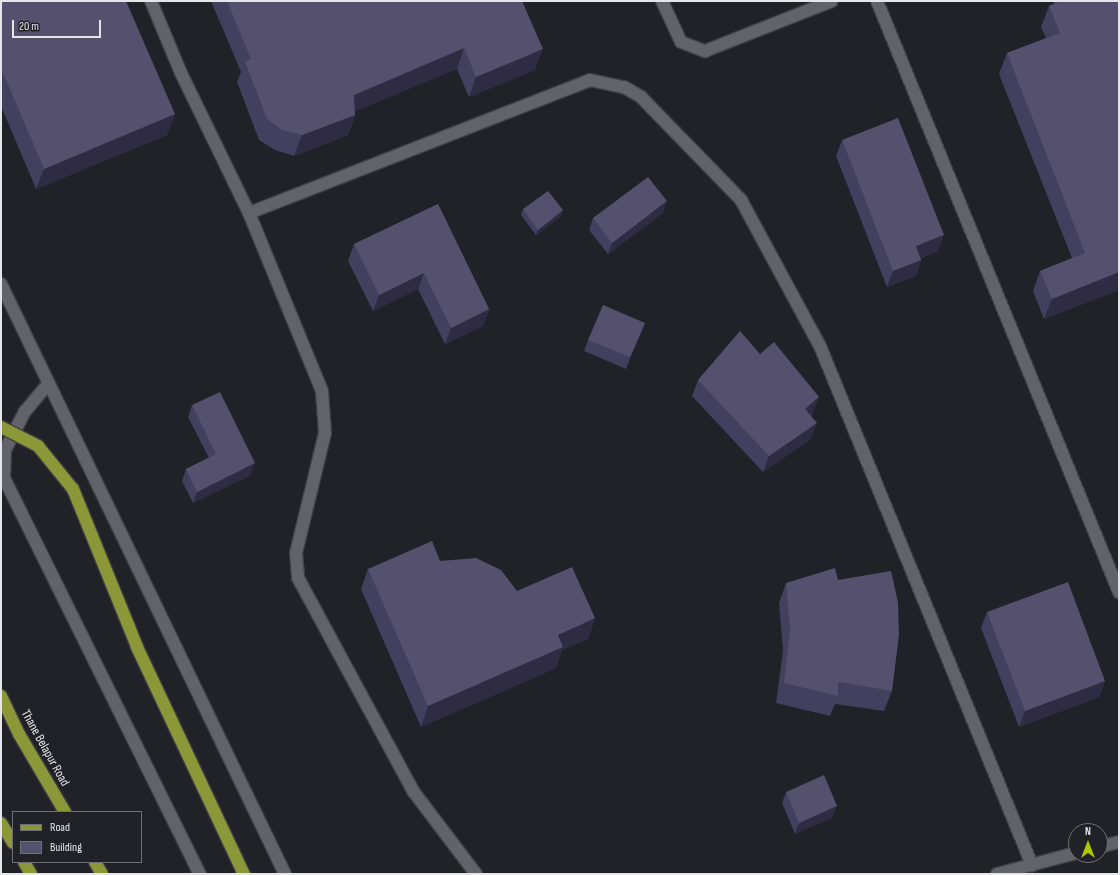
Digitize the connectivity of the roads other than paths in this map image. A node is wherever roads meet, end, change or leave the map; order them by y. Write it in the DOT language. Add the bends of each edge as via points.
graph roads {
  1 [pos="151,1"];
  2 [pos="662,1"];
  3 [pos="832,1"];
  4 [pos="877,1"];
  5 [pos="249,213"];
  6 [pos="1,284"];
  7 [pos="48,384"];
  8 [pos="1,427"];
  9 [pos="1119,592"];
  10 [pos="1,696"];
  11 [pos="64,811"];
  12 [pos="1,822"];
  13 [pos="12,841"];
  14 [pos="1119,842"];
  15 [pos="1108,845"];
  16 [pos="1068,855"];
  17 [pos="25,863"];
  18 [pos="96,863"];
  19 [pos="1032,865"];
  20 [pos="31,874"];
  21 [pos="102,874"];
  22 [pos="200,874"];
  23 [pos="244,874"];
  24 [pos="285,874"];
  25 [pos="476,874"];
  26 [pos="997,874"];
  1 -- 5 [label="street" via="181,73"];
  2 -- 3 [label="street" via="681,42 705,51"];
  4 -- 9 [label="street"];
  5 -- 19 [label="street" via="590,80 624,87 641,97 741,200 820,346"];
  5 -- 25 [label="street" via="322,391 324,402 325,432 296,553 298,578 413,790"];
  6 -- 7 [label="street"];
  7 -- 22 [label="street" via="25,411 5,450 4,478"];
  7 -- 24 [label="street"];
  8 -- 23 [label="main road, bridge" via="38,446 74,490 140,654"];
  10 -- 11 [label="main road, Thane Belapur Road" via="19,734"];
  12 -- 13 [label="main road"];
  14 -- 15 [label="street"];
  16 -- 19 [label="street"];
  17 -- 20 [label="main road"];
  18 -- 21 [label="main road"];
  19 -- 26 [label="street"];
}
